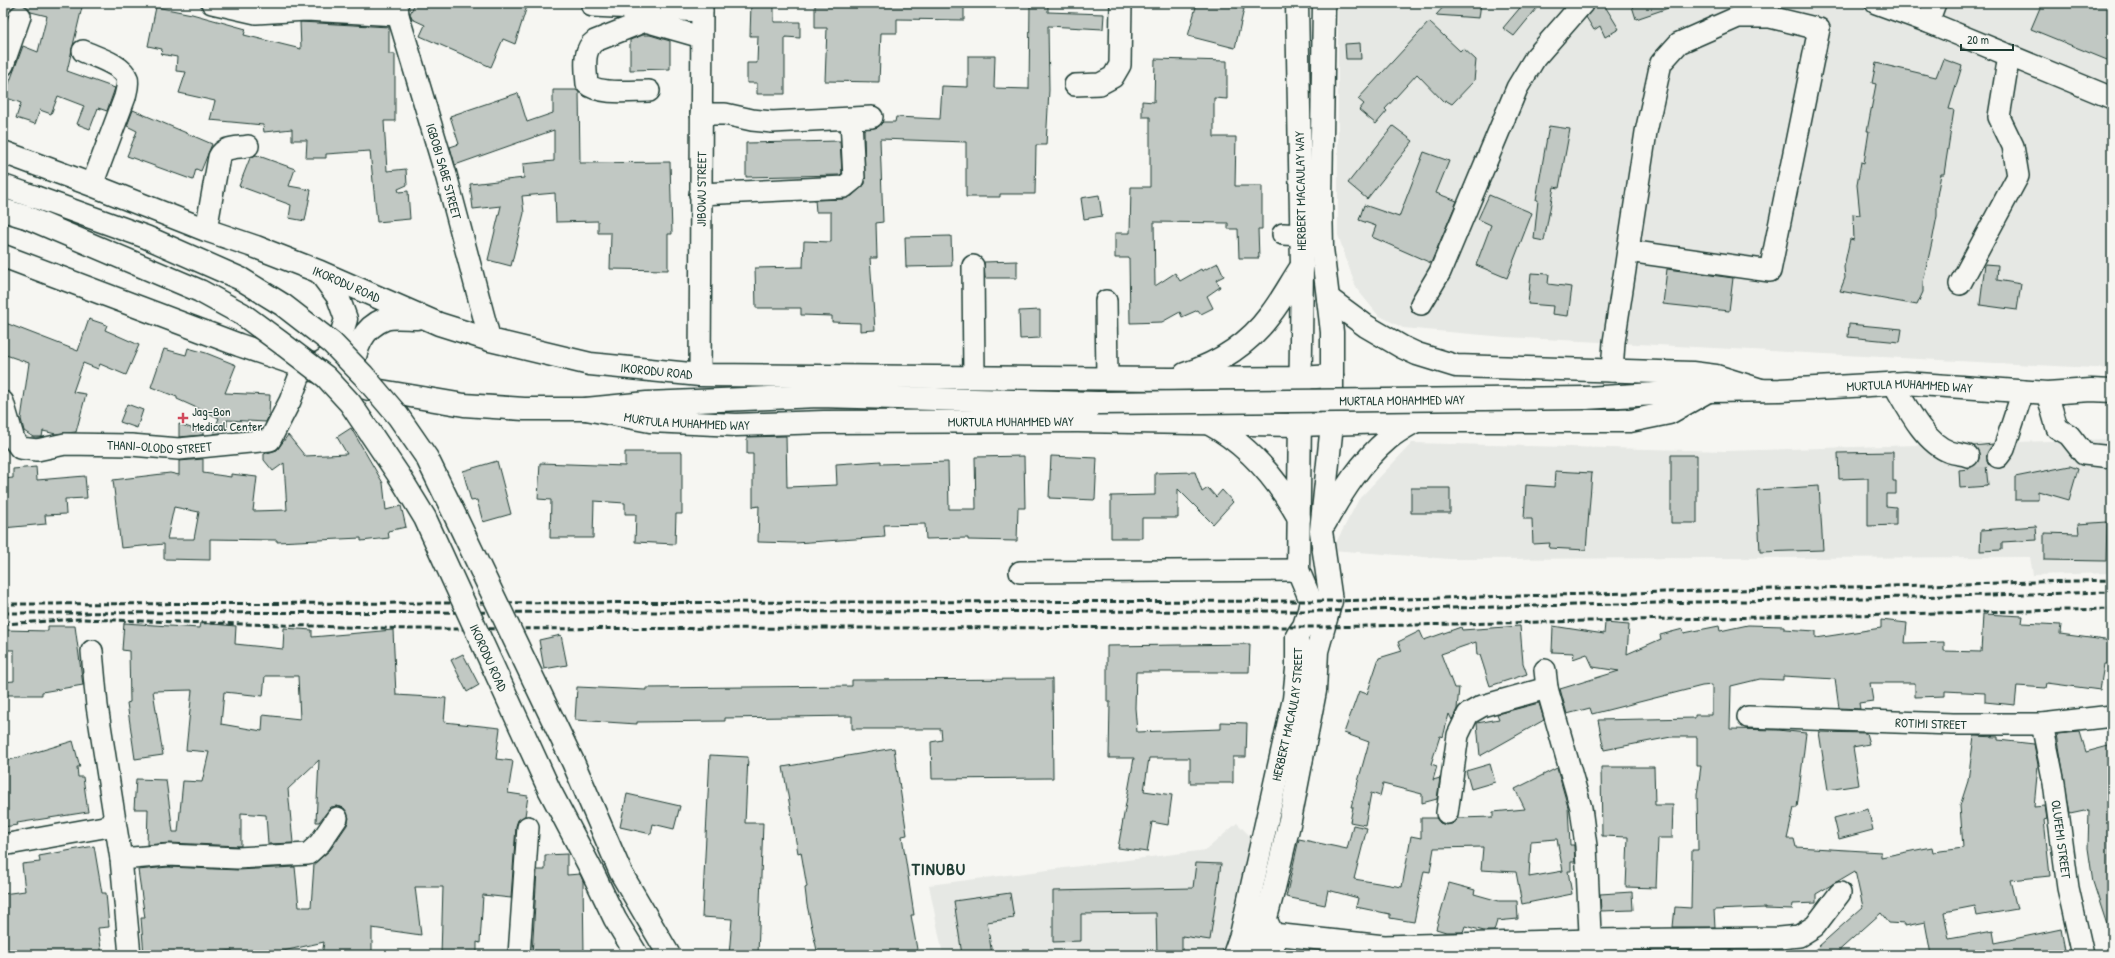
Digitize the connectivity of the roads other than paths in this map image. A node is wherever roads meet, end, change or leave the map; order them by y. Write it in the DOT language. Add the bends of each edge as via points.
graph roads {
  1 [pos="212,3"];
  2 [pos="1122,3"];
  3 [pos="1297,3"];
  4 [pos="1324,3"];
  5 [pos="1583,3"];
  6 [pos="1876,3"];
  7 [pos="592,6"];
  8 [pos="702,7"];
  9 [pos="397,9"];
  10 [pos="1932,13"];
  11 [pos="20,16"];
  12 [pos="701,37"];
  13 [pos="83,51"];
  14 [pos="2009,55"];
  15 [pos="3,65"];
  16 [pos="1075,85"];
  17 [pos="649,91"];
  18 [pos="2112,98"];
  19 [pos="700,114"];
  20 [pos="872,117"];
  21 [pos="851,119"];
  22 [pos="248,146"];
  23 [pos="3,152"];
  24 [pos="92,185"];
  25 [pos="3,186"];
  26 [pos="700,194"];
  27 [pos="3,210"];
  28 [pos="206,230"];
  29 [pos="1628,251"];
  30 [pos="3,256"];
  31 [pos="973,266"];
  32 [pos="1302,266"];
  33 [pos="320,272"];
  34 [pos="1960,284"];
  35 [pos="1328,298"];
  36 [pos="1106,301"];
  37 [pos="1421,304"];
  38 [pos="422,318"];
  39 [pos="490,340"];
  40 [pos="300,366"];
  41 [pos="1612,371"];
  42 [pos="700,375"];
  43 [pos="1332,376"];
  44 [pos="974,377"];
  45 [pos="1107,378"];
  46 [pos="1300,378"];
  47 [pos="1170,379"];
  48 [pos="1893,383"];
  49 [pos="369,389"];
  50 [pos="1761,390"];
  51 [pos="1708,391"];
  52 [pos="2023,391"];
  53 [pos="2112,391"];
  54 [pos="2047,393"];
  55 [pos="819,396"];
  56 [pos="3,402"];
  57 [pos="1097,402"];
  58 [pos="586,410"];
  59 [pos="1416,421"];
  60 [pos="824,422"];
  61 [pos="1208,423"];
  62 [pos="1332,424"];
  63 [pos="1299,425"];
  64 [pos="1968,456"];
  65 [pos="1998,457"];
  66 [pos="2112,457"];
  67 [pos="1298,518"];
  68 [pos="1321,531"];
  69 [pos="1298,570"];
  70 [pos="1020,572"];
  71 [pos="92,651"];
  72 [pos="1748,716"];
  73 [pos="2112,716"];
  74 [pos="2042,724"];
  75 [pos="1447,813"];
  76 [pos="337,818"];
  77 [pos="115,825"];
  78 [pos="528,827"];
  79 [pos="3,845"];
  80 [pos="122,859"];
  81 [pos="1840,893"];
  82 [pos="1270,926"];
  83 [pos="1591,948"];
  84 [pos="130,955"];
  85 [pos="519,955"];
  86 [pos="637,955"];
  87 [pos="669,955"];
  88 [pos="1234,955"];
  89 [pos="1256,955"];
  90 [pos="1274,955"];
  91 [pos="2083,955"];
  1 -- 9 [label="street" via="256,13"];
  2 -- 16 [label="street" via="1120,65 1113,77 1100,84"];
  3 -- 32 [label="main road, HERBERT MACAULAY WAY" via="1292,235"];
  4 -- 35 [label="main road, HERBERT MACAULAY WAY" via="1321,208 1322,248"];
  5 -- 37 [label="street" via="1535,58 1517,88 1440,272"];
  6 -- 10 [label="street"];
  7 -- 8 [label="street"];
  8 -- 12 [label="street, JIBOWU STREET"];
  9 -- 39 [label="street, IGBOBI SABE STREET" via="446,175"];
  10 -- 14 [label="street"];
  11 -- 15 [label="street"];
  12 -- 17 [label="street" via="645,21 595,40 589,45 586,55 587,84 591,88 600,91"];
  12 -- 19 [label="street, JIBOWU STREET"];
  13 -- 24 [label="street" via="116,67 126,77 128,84"];
  14 -- 18 [label="street"];
  14 -- 34 [label="street" via="1999,117 2013,146 2018,176"];
  19 -- 21 [label="street" via="725,114 772,122"];
  19 -- 26 [label="street, JIBOWU STREET"];
  20 -- 21 [label="street"];
  21 -- 26 [label="street" via="854,179 844,187"];
  22 -- 28 [label="street" via="222,151"];
  23 -- 24 [label="main road, IKORODU ROAD"];
  24 -- 28 [label="main road, IKORODU ROAD"];
  25 -- 87 [label="main road, bridge" via="146,237 241,279 283,305 332,343 363,375 398,416 427,458 573,762 621,873"];
  26 -- 42 [label="street, JIBOWU STREET"];
  27 -- 86 [label="main road, IKORODU ROAD, bridge" via="26,217 161,273 242,314 326,377 350,403 425,518 549,789 615,919"];
  28 -- 33 [label="main road, IKORODU ROAD"];
  29 -- 29 [label="street" via="1646,132 1661,63 1679,44 1738,17 1770,17 1819,30 1770,271"];
  29 -- 41 [label="street"];
  30 -- 40 [label="main road"];
  31 -- 44 [label="street"];
  32 -- 46 [label="main road, HERBERT MACAULAY WAY"];
  32 -- 47 [label="main road" via="1270,315 1237,349 1204,368"];
  33 -- 38 [label="main road, IKORODU ROAD"];
  33 -- 40 [label="main road" via="338,296 346,319 336,352 319,364"];
  35 -- 41 [label="main road" via="1366,326 1402,347 1456,366"];
  35 -- 43 [label="main road, HERBERT MACAULAY WAY" via="1332,332"];
  36 -- 45 [label="street"];
  38 -- 39 [label="main road, IKORODU ROAD"];
  38 -- 49 [label="main road" via="385,319 364,333 357,346 352,370 355,377"];
  39 -- 42 [label="main road, IKORODU ROAD" via="590,364"];
  40 -- 49 [label="main road"];
  40 -- 56 [label="street, THANI-OLODO STREET" via="290,401 270,440 229,445 179,449 65,444 37,450 20,448 14,440"];
  41 -- 50 [label="main road" via="1716,376"];
  42 -- 44 [label="main road"];
  43 -- 46 [label="main road"];
  43 -- 62 [label="main road, HERBERT MACAULAY STREET"];
  44 -- 45 [label="main road"];
  45 -- 47 [label="main road"];
  46 -- 47 [label="main road"];
  46 -- 63 [label="main road, HERBERT MACAULAY STREET"];
  48 -- 50 [label="main road, MURTULA MUHAMMED WAY"];
  48 -- 52 [label="main road, MURTULA MUHAMMED WAY"];
  48 -- 64 [label="street" via="1927,436 1949,452"];
  49 -- 58 [label="main road" via="464,405 524,410"];
  50 -- 51 [label="main road, MURTULA MUHAMMED WAY"];
  51 -- 57 [label="main road, MURTALA MOHAMMED WAY, bridge" via="1585,398"];
  51 -- 59 [label="main road, MURTULA MUHAMMED WAY" via="1669,414 1630,421"];
  52 -- 54 [label="main road, MURTULA MUHAMMED WAY"];
  52 -- 65 [label="street" via="2004,449"];
  53 -- 54 [label="main road, MURTULA MUHAMMED WAY"];
  54 -- 66 [label="street" via="2056,428 2069,435 2084,454"];
  55 -- 57 [label="main road, MURTULA MUHAMMED WAY"];
  55 -- 58 [label="main road, MURTULA MUHAMMED WAY" via="647,403"];
  55 -- 60 [label="main road"];
  58 -- 60 [label="main road, MURTULA MUHAMMED WAY" via="650,421 736,425"];
  59 -- 62 [label="main road, MURTULA MUHAMMED WAY"];
  59 -- 68 [label="main road" via="1389,438 1369,458 1337,502"];
  60 -- 61 [label="main road, MURTULA MUHAMMED WAY"];
  61 -- 63 [label="main road, MURTULA MUHAMMED WAY"];
  61 -- 67 [label="main road" via="1224,432 1261,466 1283,490"];
  62 -- 63 [label="main road, MURTULA MUHAMMED WAY"];
  62 -- 68 [label="main road, HERBERT MACAULAY STREET"];
  63 -- 67 [label="main road, HERBERT MACAULAY STREET"];
  67 -- 69 [label="main road, HERBERT MACAULAY STREET"];
  68 -- 82 [label="main road, HERBERT MACAULAY STREET" via="1331,601 1330,611 1317,651 1314,698"];
  69 -- 70 [label="street"];
  69 -- 88 [label="main road, HERBERT MACAULAY STREET" via="1310,600 1309,610 1304,626 1297,636 1296,676 1286,736 1241,935"];
  71 -- 77 [label="street" via="97,706"];
  72 -- 74 [label="street, ROTIMI STREET" via="1953,724"];
  73 -- 74 [label="street, ROTIMI STREET"];
  74 -- 91 [label="street, OLUFEMI STREET" via="2054,783 2068,888"];
  75 -- 83 [label="street" via="1458,735 1468,714 1546,679 1581,808 1586,846"];
  76 -- 80 [label="street" via="320,843 308,854 238,858 168,855"];
  77 -- 79 [label="street"];
  77 -- 80 [label="street"];
  78 -- 85 [label="street"];
  80 -- 84 [label="street"];
  81 -- 83 [label="street" via="1815,926 1799,936"];
  82 -- 83 [label="street" via="1384,946"];
  82 -- 89 [label="main road, HERBERT MACAULAY STREET"];
  82 -- 90 [label="street"];
}
